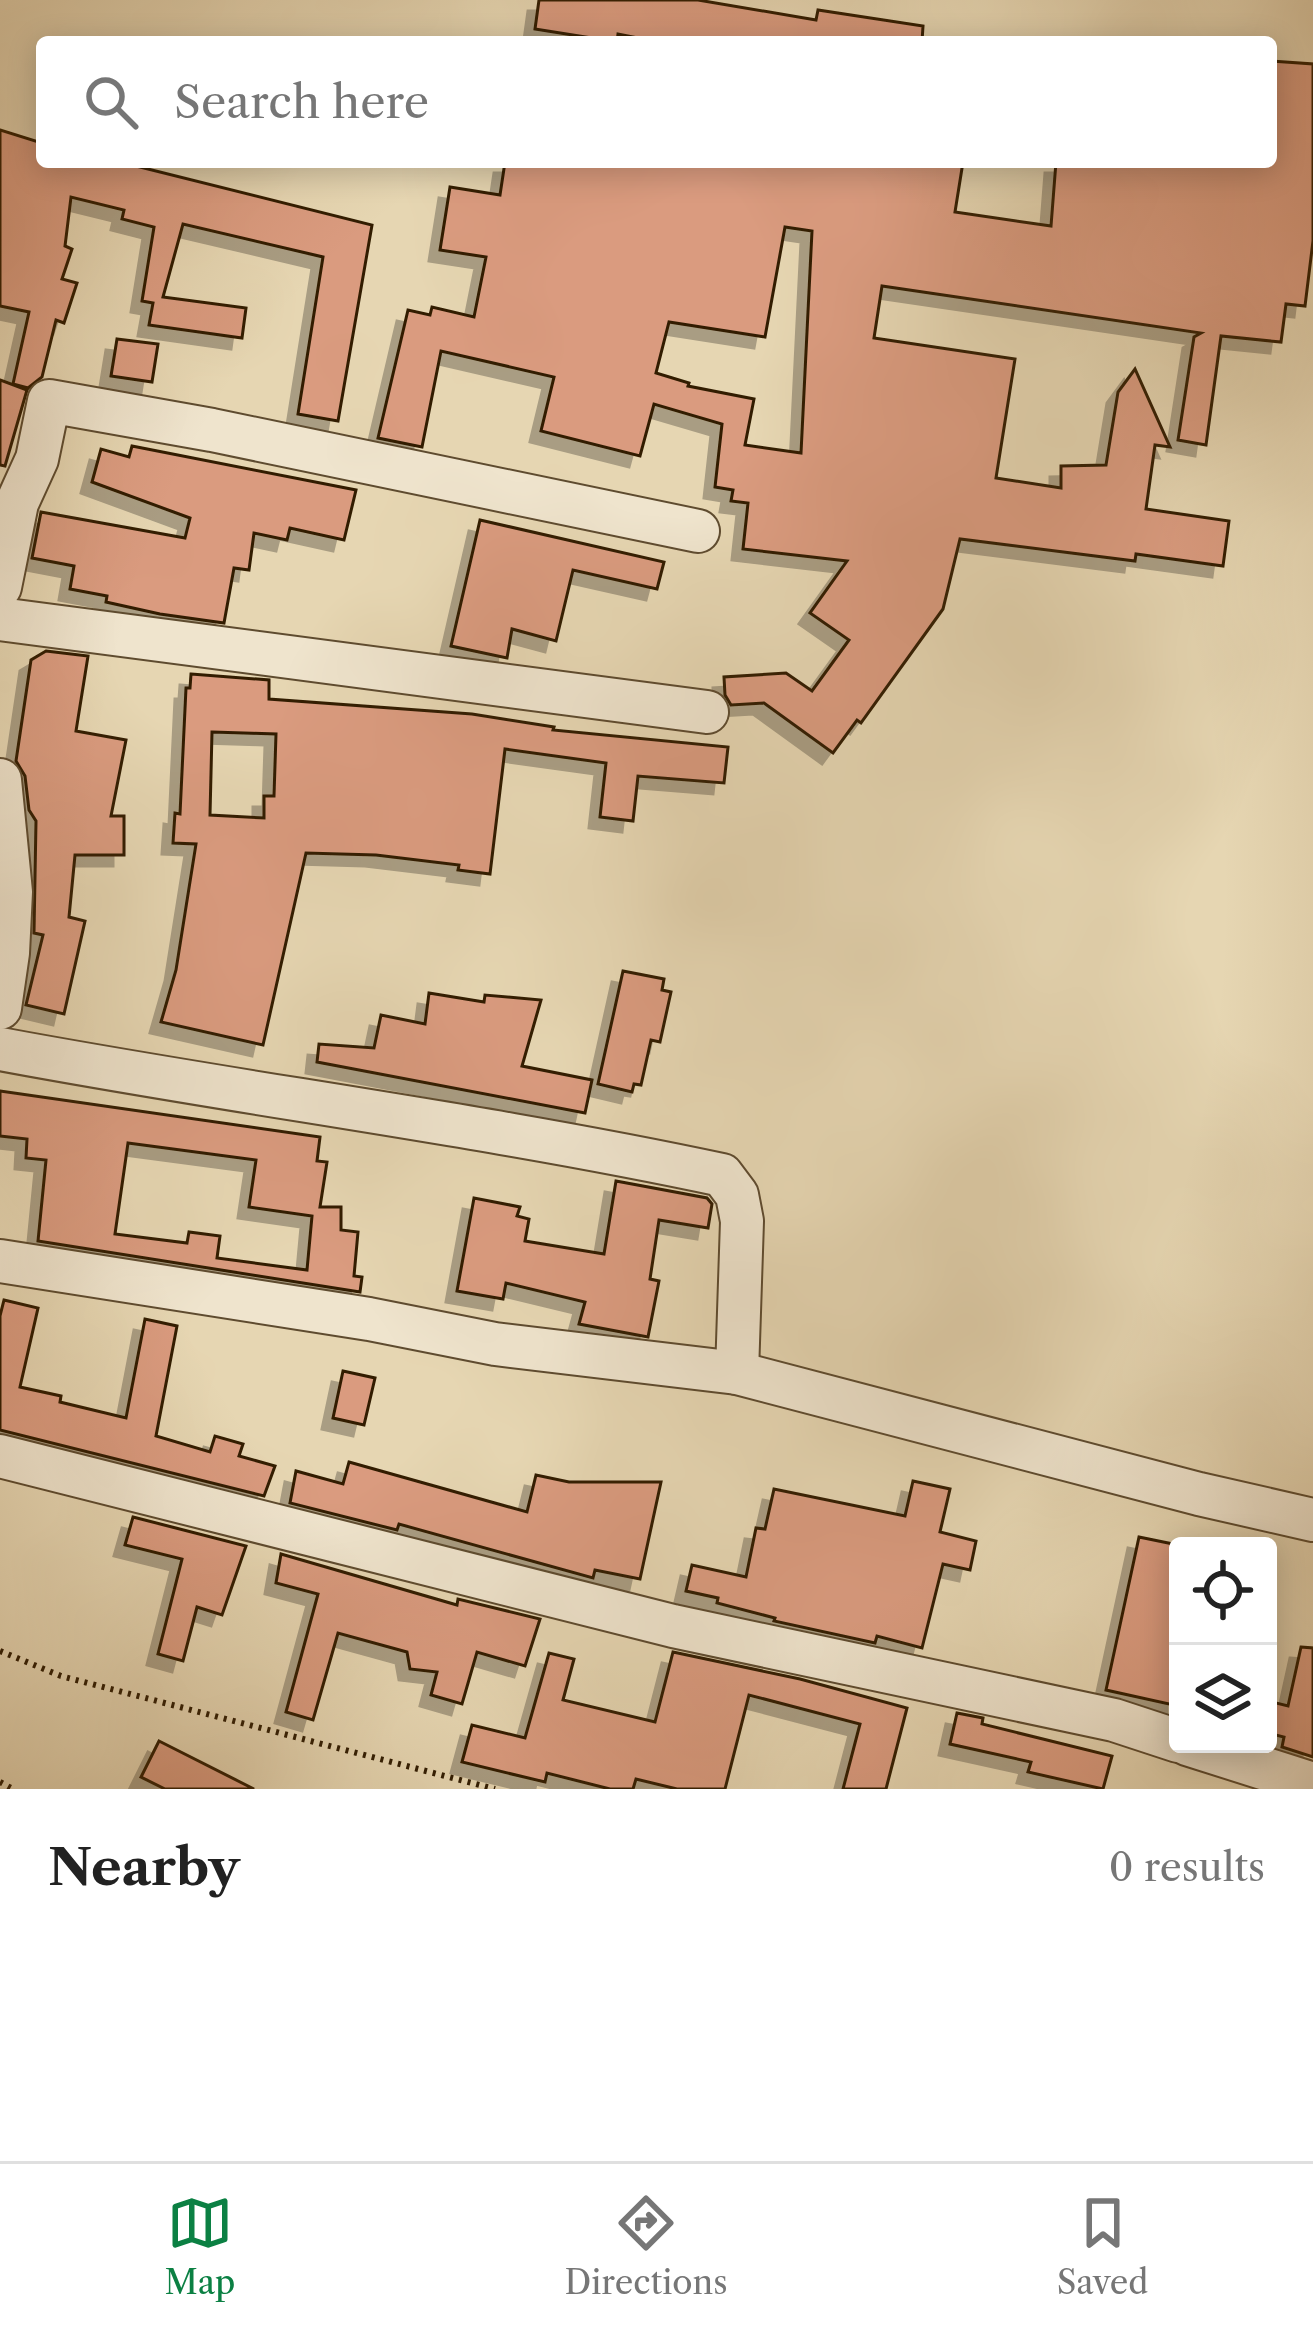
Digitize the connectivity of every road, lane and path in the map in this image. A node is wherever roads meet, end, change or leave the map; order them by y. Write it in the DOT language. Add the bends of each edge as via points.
graph roads {
  1 [pos="698,531"];
  2 [pos="0,587"];
  3 [pos="0,619"];
  4 [pos="706,712"];
  5 [pos="0,780"];
  6 [pos="0,1008"];
  7 [pos="0,1049"];
  8 [pos="0,1261"];
  9 [pos="737,1373"];
  10 [pos="0,1456"];
  11 [pos="1313,1520"];
  12 [pos="0,1652"];
  13 [pos="1169,1738"];
  14 [pos="1215,1753"];
  15 [pos="0,1782"];
  16 [pos="1313,1784"];
  17 [pos="14,1789"];
  18 [pos="495,1789"];
  1 -- 2 [label="street" via="49,401"];
  3 -- 4 [label="street"];
  5 -- 6 [label="street" via="11,892"];
  7 -- 9 [label="street" via="722,1175 742,1221"];
  8 -- 9 [label="street" via="495,1344"];
  9 -- 11 [label="street"];
  10 -- 13 [label="street" via="652,1621"];
  12 -- 18 [label="path" via="62,1676"];
  14 -- 16 [label="street"];
  15 -- 17 [label="path"];
}
